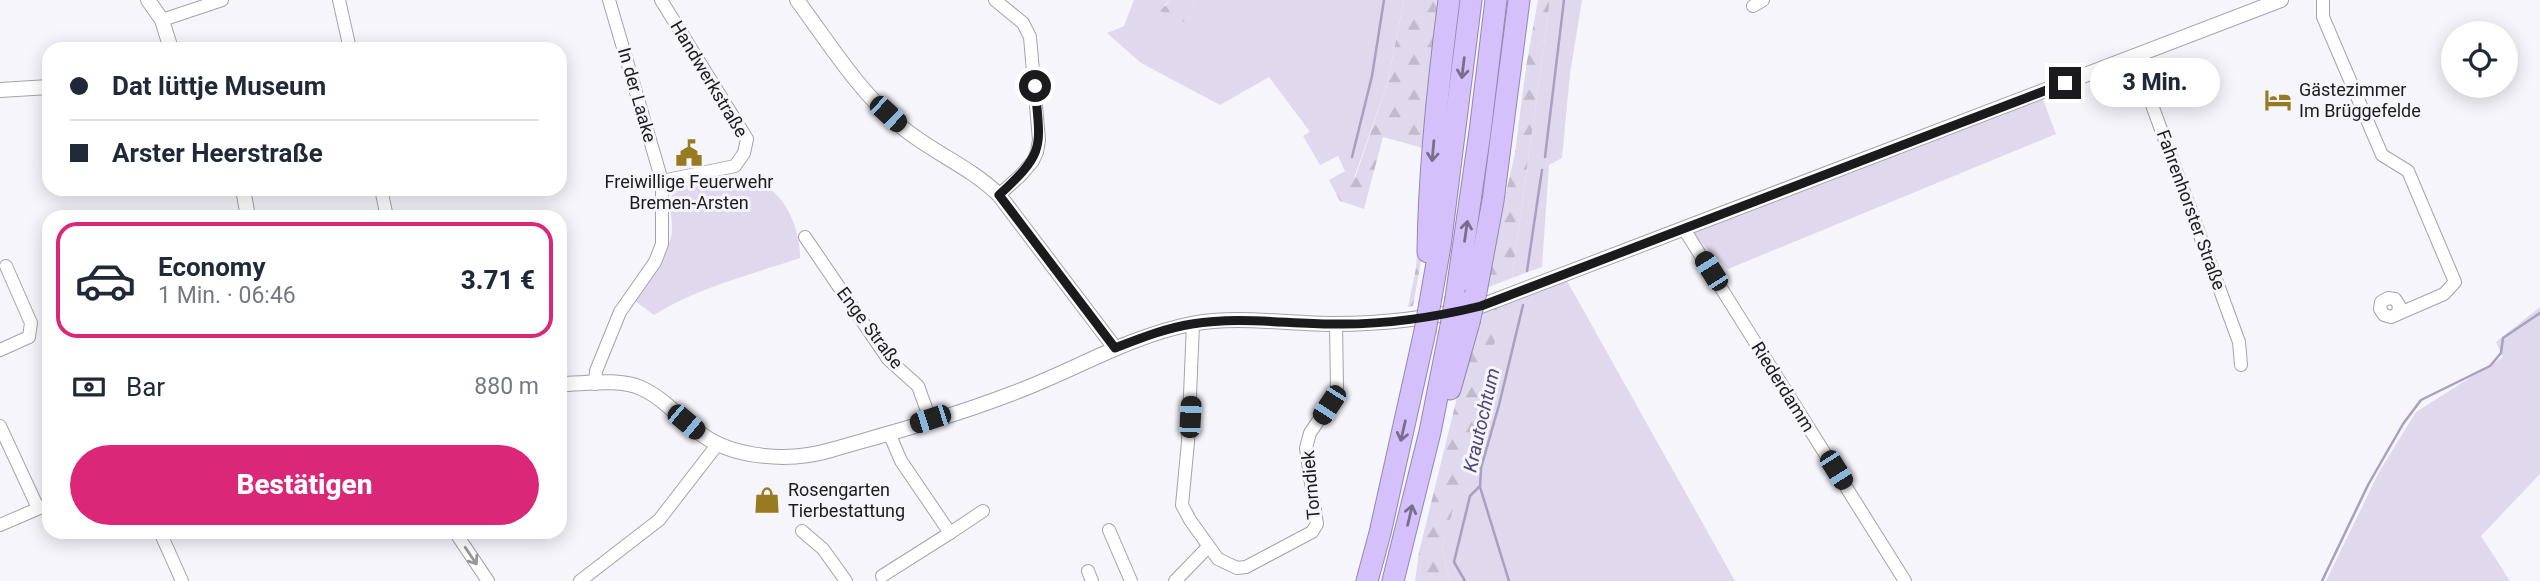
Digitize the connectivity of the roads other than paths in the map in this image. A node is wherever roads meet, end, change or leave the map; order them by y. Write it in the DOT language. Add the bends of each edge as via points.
graph roads {
  1 [pos="148,0"];
  2 [pos="222,0"];
  3 [pos="339,0"];
  4 [pos="609,0"];
  5 [pos="661,0"];
  6 [pos="797,0"];
  7 [pos="995,0"];
  8 [pos="1449,0"];
  9 [pos="1471,0"];
  10 [pos="1496,0"];
  11 [pos="1519,0"];
  12 [pos="1528,0"];
  13 [pos="2281,0"];
  14 [pos="2323,0"];
  15 [pos="163,20"];
  16 [pos="1515,35"];
  17 [pos="170,42"];
  18 [pos="348,42"];
  19 [pos="2134,56"];
  20 [pos="42,88"];
  21 [pos="0,90"];
  22 [pos="662,181"];
  23 [pos="999,195"];
  24 [pos="1684,229"];
  25 [pos="805,237"];
  26 [pos="6,266"];
  27 [pos="1466,295"];
  28 [pos="1430,303"];
  29 [pos="2398,313"];
  30 [pos="1193,324"];
  31 [pos="1336,324"];
  32 [pos="1115,348"];
  33 [pos="0,349"];
  34 [pos="2241,365"];
  35 [pos="567,384"];
  36 [pos="595,384"];
  37 [pos="930,419"];
  38 [pos="0,426"];
  39 [pos="889,433"];
  40 [pos="717,445"];
  41 [pos="42,504"];
  42 [pos="42,506"];
  43 [pos="983,511"];
  44 [pos="0,525"];
  45 [pos="1108,530"];
  46 [pos="802,531"];
  47 [pos="950,533"];
  48 [pos="163,539"];
  49 [pos="459,539"];
  50 [pos="1208,547"];
  51 [pos="882,576"];
  52 [pos="182,581"];
  53 [pos="488,581"];
  54 [pos="580,581"];
  55 [pos="846,581"];
  56 [pos="1131,581"];
  57 [pos="1175,581"];
  58 [pos="1367,581"];
  59 [pos="1393,581"];
  60 [pos="1905,581"];
  1 -- 15 [label="street"];
  2 -- 15 [label="street"];
  3 -- 18 [label="street"];
  4 -- 22 [label="street, In der Laake"];
  5 -- 22 [label="street, Handwerkstraße" via="747,139 735,166"];
  6 -- 23 [label="street" via="874,102 901,127 973,172"];
  7 -- 23 [label="street" via="1023,23 1030,37 1039,140 1033,161"];
  8 -- 28 [label="highway, one-way" via="1429,198"];
  9 -- 28 [label="highway, one-way"];
  27 -- 10 [label="highway, one-way"];
  11 -- 16 [label="highway"];
  12 -- 16 [label="highway"];
  13 -- 19 [label="street"];
  14 -- 29 [label="street" via="2323,17 2382,155 2408,171 2455,282 2444,295"];
  15 -- 17 [label="street"];
  16 -- 27 [label="highway" via="1493,201"];
  19 -- 24 [label="street"];
  19 -- 34 [label="street, Fahrenhorster Straße" via="2239,342"];
  20 -- 21 [label="street"];
  22 -- 36 [label="street, In der Laake" via="663,244 620,312"];
  23 -- 32 [label="street"];
  24 -- 31 [label="street" via="1481,306 1405,321"];
  24 -- 60 [label="street, Riederdamm"];
  25 -- 37 [label="street, Enge Straße" via="888,359 918,386"];
  26 -- 33 [label="street" via="31,323 29,337"];
  59 -- 27 [label="highway, one-way, bridge"];
  28 -- 58 [label="highway, one-way, bridge"];
  30 -- 31 [label="street"];
  30 -- 32 [label="street"];
  30 -- 50 [label="street" via="1182,495 1184,509"];
  31 -- 50 [label="street, Torndiek" via="1337,388 1306,448 1317,524 1312,532 1237,568 1218,559"];
  32 -- 37 [label="street" via="1007,396"];
  35 -- 36 [label="street"];
  36 -- 40 [label="street" via="639,387"];
  37 -- 39 [label="street"];
  38 -- 41 [label="street"];
  39 -- 40 [label="street" via="790,458"];
  39 -- 47 [label="street" via="901,461"];
  40 -- 54 [label="street" via="659,520"];
  42 -- 44 [label="street"];
  43 -- 47 [label="street"];
  45 -- 56 [label="street"];
  46 -- 55 [label="street" via="823,549"];
  47 -- 51 [label="street"];
  48 -- 52 [label="street"];
  49 -- 53 [label="street, one-way"];
  50 -- 57 [label="street"];
}
